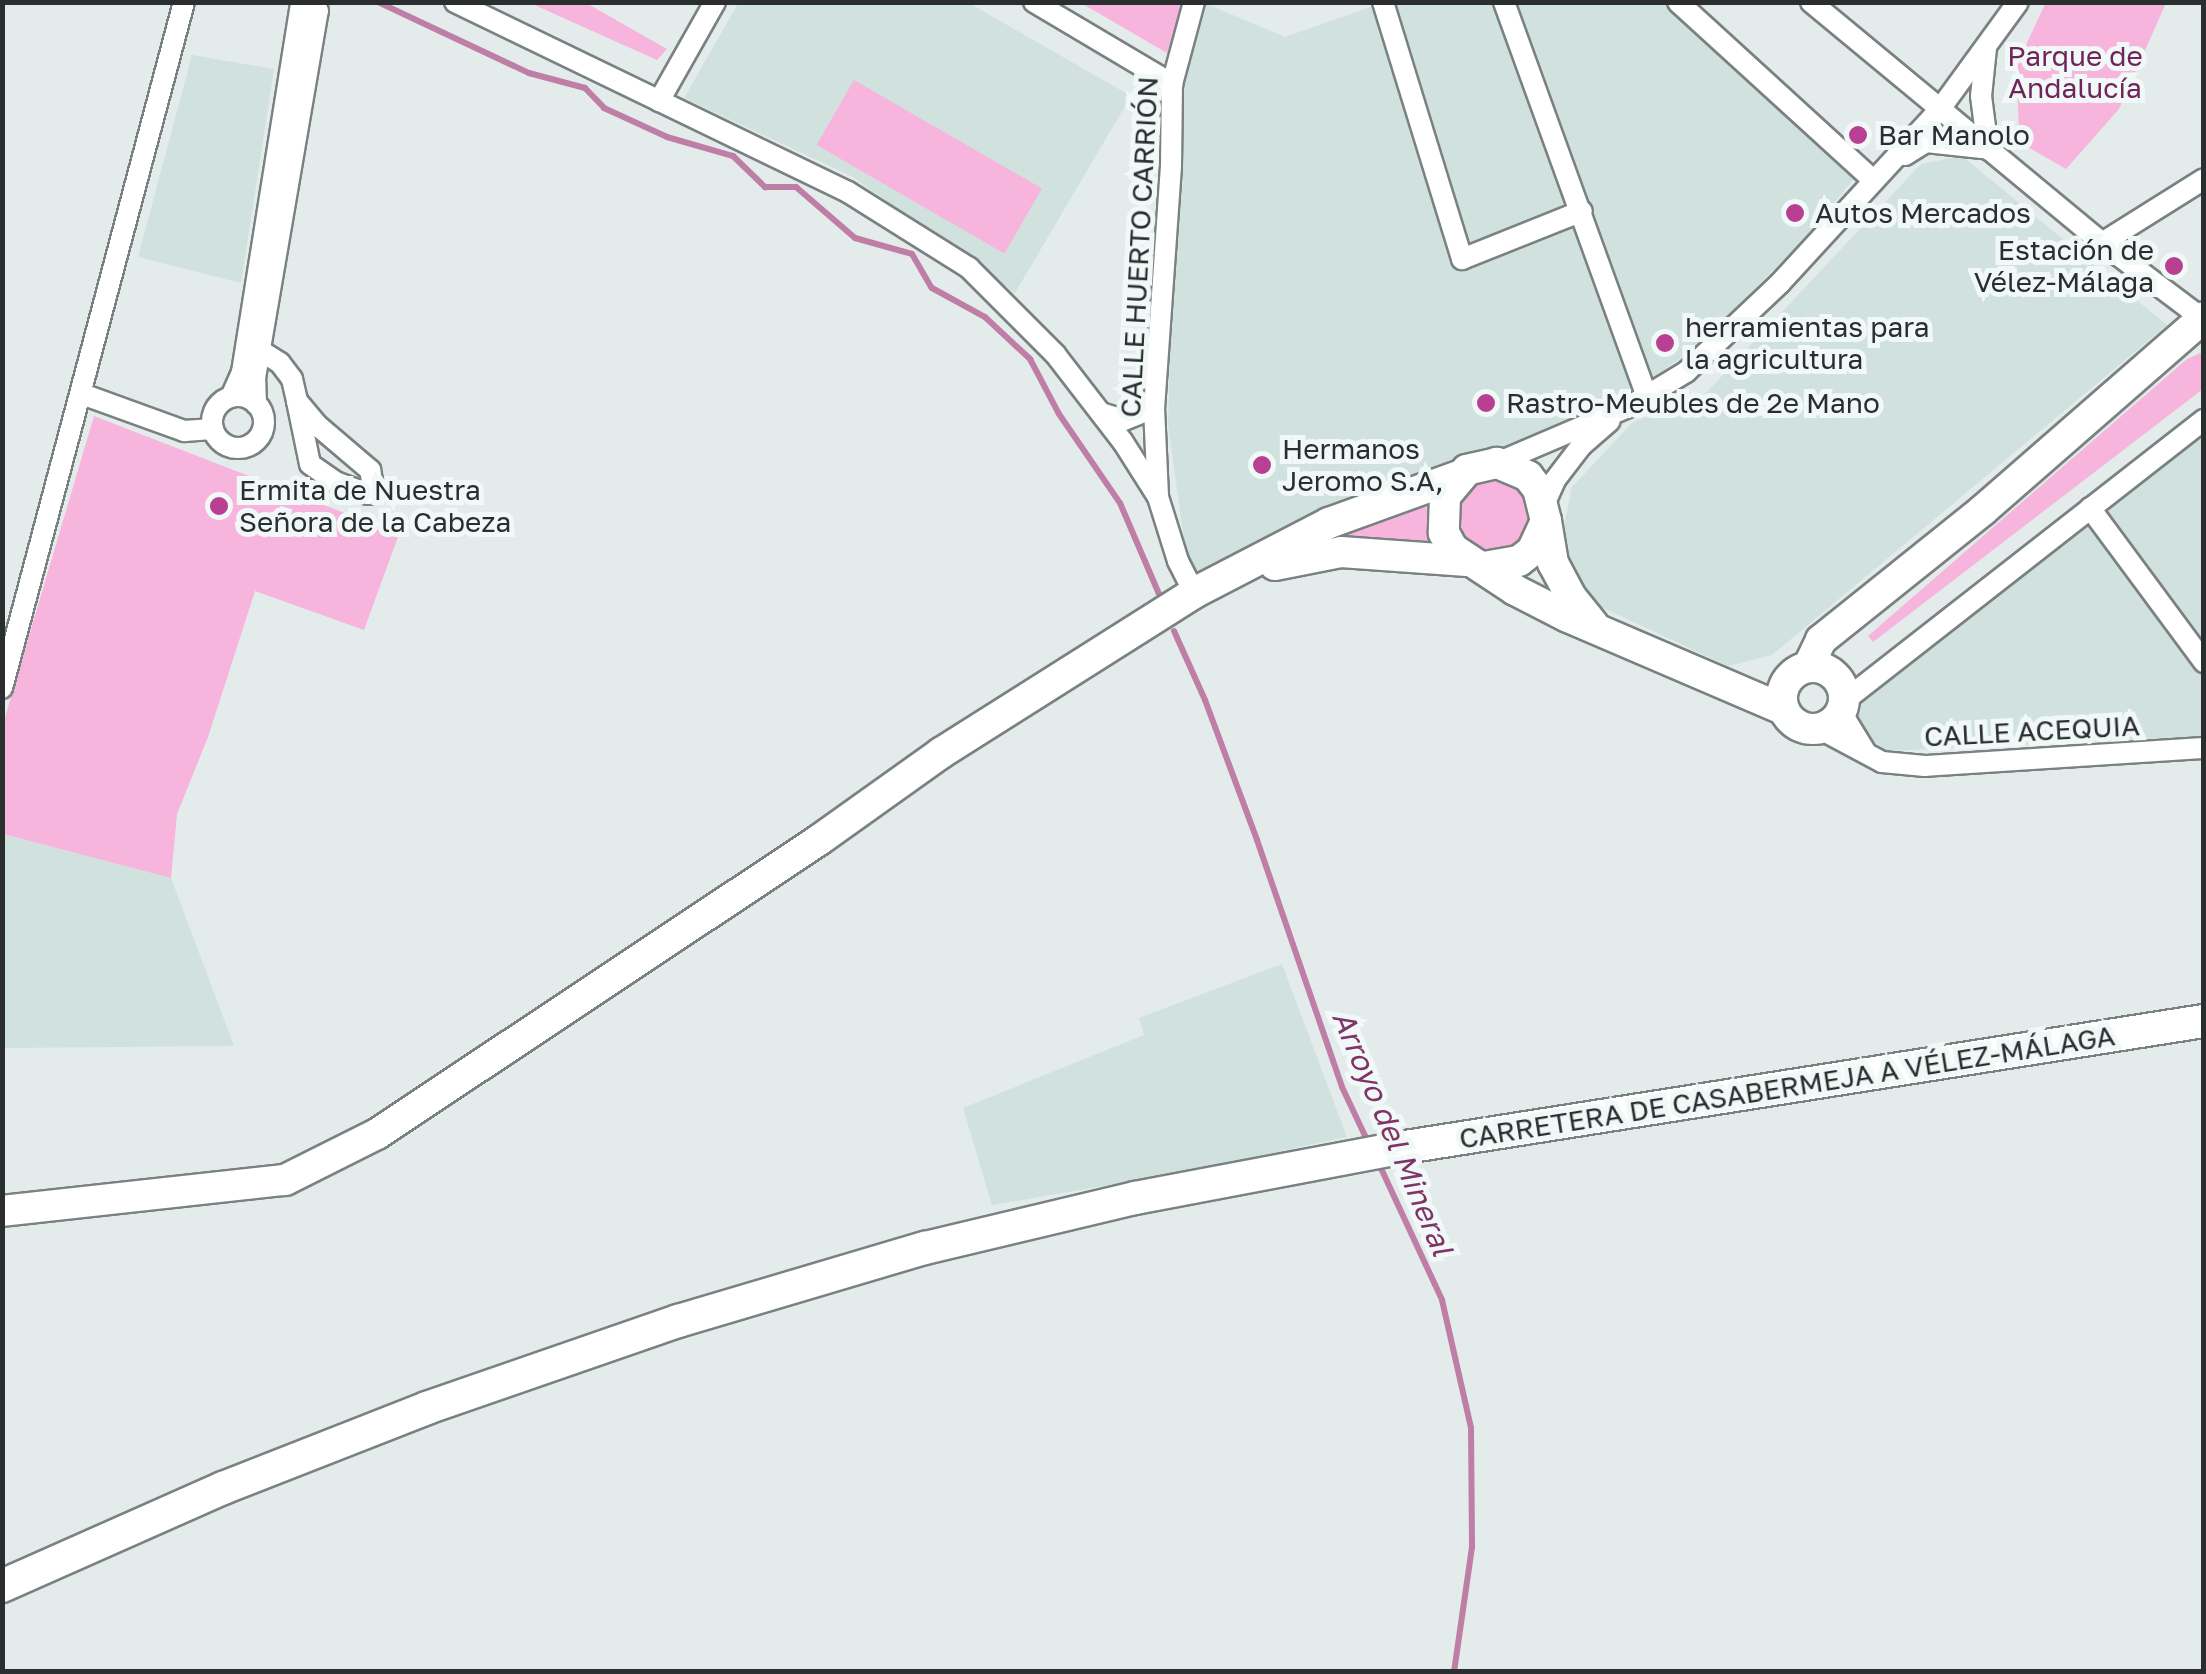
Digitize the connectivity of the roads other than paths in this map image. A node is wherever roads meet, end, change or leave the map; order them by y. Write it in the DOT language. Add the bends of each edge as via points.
graph roads {
  1 [pos="184,2"];
  2 [pos="455,2"];
  3 [pos="716,2"];
  4 [pos="1034,2"];
  5 [pos="1194,2"];
  6 [pos="1382,2"];
  7 [pos="1504,2"];
  8 [pos="1678,2"];
  9 [pos="1811,2"];
  10 [pos="2018,2"];
  11 [pos="307,5"];
  12 [pos="1987,44"];
  13 [pos="1172,84"];
  14 [pos="659,101"];
  15 [pos="1940,109"];
  16 [pos="1988,150"];
  17 [pos="1889,165"];
  18 [pos="2204,180"];
  19 [pos="1874,181"];
  20 [pos="1582,211"];
  21 [pos="2102,243"];
  22 [pos="2203,319"];
  23 [pos="261,352"];
  24 [pos="82,394"];
  25 [pos="231,397"];
  26 [pos="297,402"];
  27 [pos="1638,402"];
  28 [pos="256,404"];
  29 [pos="1154,408"];
  30 [pos="1100,413"];
  31 [pos="2204,420"];
  32 [pos="213,429"];
  33 [pos="1497,463"];
  34 [pos="1458,476"];
  35 [pos="1158,497"];
  36 [pos="2090,508"];
  37 [pos="1545,513"];
  38 [pos="1476,564"];
  39 [pos="1224,578"];
  40 [pos="1194,593"];
  41 [pos="1595,626"];
  42 [pos="2204,662"];
  43 [pos="2,688"];
  44 [pos="1817,697"];
  45 [pos="2204,748"];
  46 [pos="2204,1021"];
  47 [pos="2,1212"];
  48 [pos="2,1586"];
  1 -- 24 [label="street"];
  2 -- 14 [label="street"];
  3 -- 14 [label="street"];
  4 -- 13 [label="street"];
  5 -- 13 [label="street, CALLE HUERTO CARRIÓN"];
  6 -- 20 [label="street" via="1462,259"];
  7 -- 20 [label="street"];
  8 -- 19 [label="street"];
  9 -- 15 [label="street"];
  10 -- 12 [label="street"];
  11 -- 23 [label="street"];
  11 -- 25 [label="street" via="242,372"];
  12 -- 15 [label="street"];
  12 -- 16 [label="street" via="1981,96"];
  13 -- 29 [label="street, CALLE HUERTO CARRIÓN"];
  14 -- 30 [label="street" via="848,192 969,268 1055,354"];
  15 -- 16 [label="street"];
  15 -- 17 [label="street"];
  16 -- 17 [label="street" via="1926,142"];
  16 -- 21 [label="street"];
  17 -- 19 [label="street"];
  18 -- 21 [label="street"];
  19 -- 27 [label="street" via="1780,284 1686,372"];
  20 -- 27 [label="street"];
  21 -- 22 [label="street"];
  22 -- 44 [label="street" via="1879,595"];
  23 -- 26 [label="street" via="292,379"];
  23 -- 28 [label="street"];
  24 -- 32 [label="street" via="184,431"];
  24 -- 43 [label="street"];
  25 -- 28 [label="street"];
  25 -- 32 [label="street" via="214,413"];
  26 -- 26 [label="street" via="370,470 374,490 368,494 337,483 310,464"];
  27 -- 33 [label="street"];
  27 -- 37 [label="street" via="1582,446 1554,480"];
  28 -- 32 [label="street" via="264,420 254,442 230,447"];
  29 -- 30 [label="street" via="1124,420"];
  29 -- 35 [label="street, CALLE HUERTO CARRIÓN"];
  30 -- 35 [label="street"];
  31 -- 36 [label="street"];
  33 -- 34 [label="street"];
  33 -- 37 [label="street" via="1528,476"];
  34 -- 38 [label="street" via="1441,514 1453,549"];
  34 -- 39 [label="street" via="1329,524"];
  35 -- 40 [label="street"];
  36 -- 42 [label="street"];
  36 -- 44 [label="street"];
  37 -- 38 [label="street" via="1532,551 1519,561"];
  37 -- 41 [label="street" via="1553,563"];
  38 -- 39 [label="street" via="1341,552"];
  38 -- 41 [label="street" via="1514,590"];
  39 -- 40 [label="street"];
  40 -- 47 [label="street" via="941,753 377,1134 285,1180"];
  41 -- 44 [label="street" via="1717,683"];
  44 -- 45 [label="street, CALLE ACEQUIA" via="1882,762 1926,766"];
  46 -- 48 [label="main road, CARRETERA DE CASABERMEJA A VÉLEZ-MÁLAGA" via="1398,1148 1135,1198 944,1244 678,1321 427,1408 222,1488"];
}
